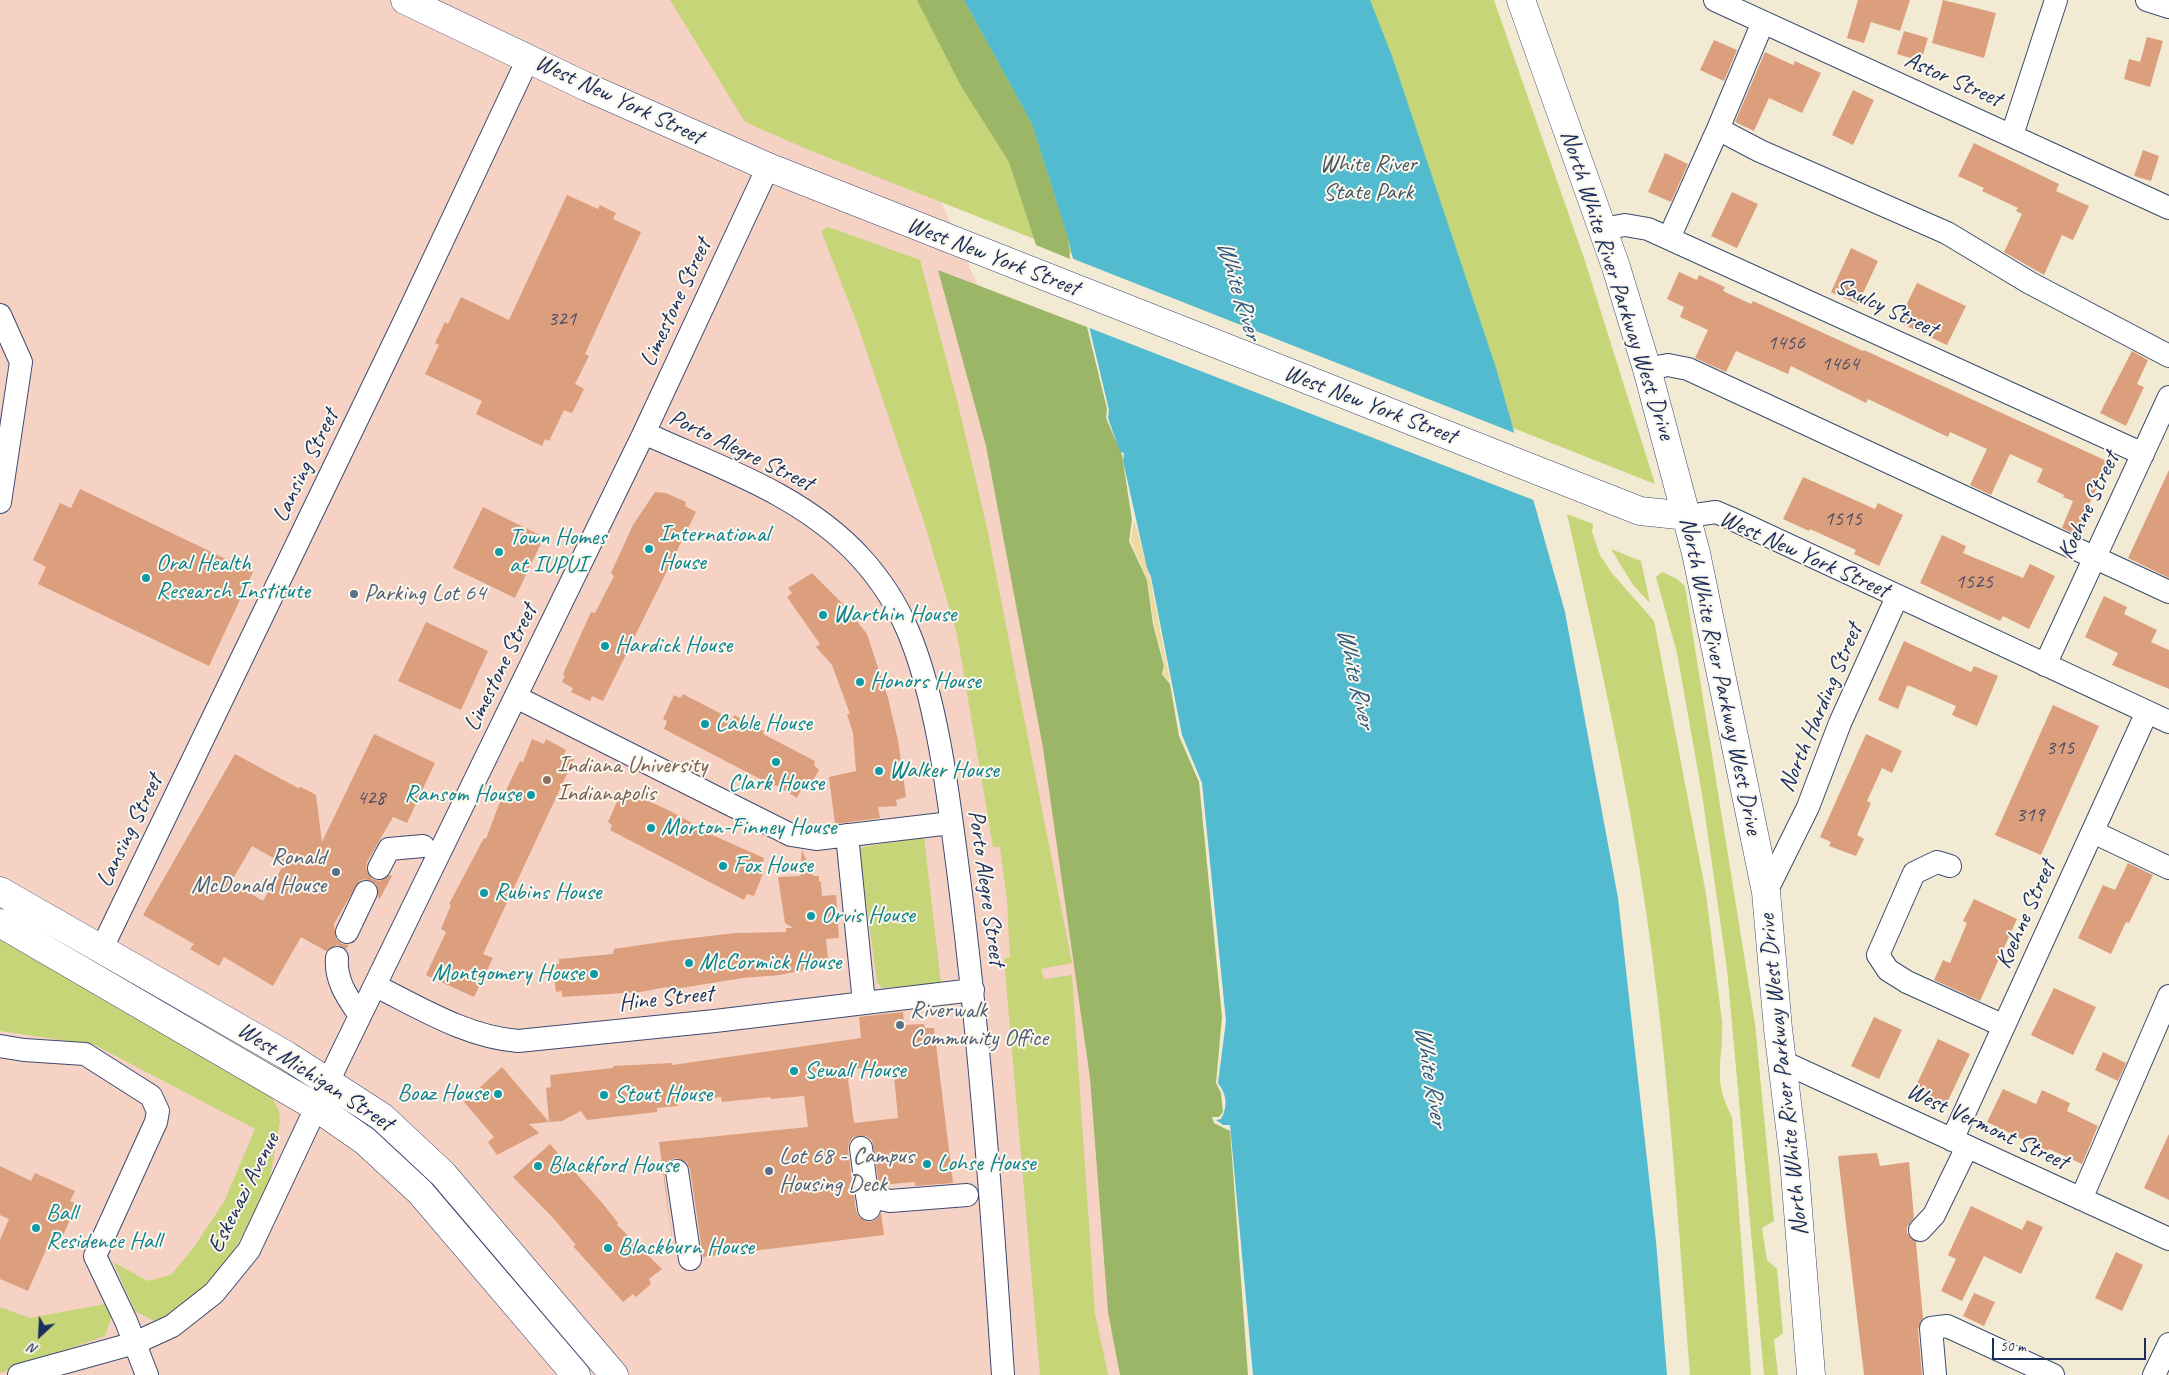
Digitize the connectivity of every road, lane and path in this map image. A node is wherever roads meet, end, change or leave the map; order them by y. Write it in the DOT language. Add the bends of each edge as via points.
graph roads {
  1 [pos="405,0"];
  2 [pos="1520,0"];
  3 [pos="1715,0"];
  4 [pos="2056,0"];
  5 [pos="2147,0"];
  6 [pos="2169,7"];
  7 [pos="1762,22"];
  8 [pos="528,59"];
  9 [pos="1718,129"];
  10 [pos="2012,135"];
  11 [pos="768,167"];
  12 [pos="2169,208"];
  13 [pos="1603,229"];
  14 [pos="1669,238"];
  15 [pos="0,315"];
  16 [pos="5,338"];
  17 [pos="2169,356"];
  18 [pos="1647,369"];
  19 [pos="2169,397"];
  20 [pos="5,424"];
  21 [pos="644,433"];
  22 [pos="2143,454"];
  23 [pos="0,502"];
  24 [pos="1688,516"];
  25 [pos="2095,557"];
  26 [pos="2169,592"];
  27 [pos="1897,597"];
  28 [pos="2044,665"];
  29 [pos="516,697"];
  30 [pos="2147,712"];
  31 [pos="2169,722"];
  32 [pos="951,823"];
  33 [pos="2093,832"];
  34 [pos="847,835"];
  35 [pos="423,846"];
  36 [pos="1950,866"];
  37 [pos="379,868"];
  38 [pos="2169,868"];
  39 [pos="0,891"];
  40 [pos="366,892"];
  41 [pos="1766,892"];
  42 [pos="0,924"];
  43 [pos="347,932"];
  44 [pos="102,948"];
  45 [pos="338,958"];
  46 [pos="376,986"];
  47 [pos="972,990"];
  48 [pos="2169,996"];
  49 [pos="864,1003"];
  50 [pos="360,1016"];
  51 [pos="2004,1026"];
  52 [pos="0,1046"];
  53 [pos="1783,1062"];
  54 [pos="328,1081"];
  55 [pos="316,1107"];
  56 [pos="1960,1143"];
  57 [pos="861,1148"];
  58 [pos="677,1171"];
  59 [pos="967,1195"];
  60 [pos="2081,1199"];
  61 [pos="1920,1230"];
  62 [pos="2169,1239"];
  63 [pos="690,1259"];
  64 [pos="135,1343"];
  65 [pos="2169,1344"];
  66 [pos="19,1375"];
  67 [pos="147,1375"];
  68 [pos="576,1375"];
  69 [pos="614,1375"];
  70 [pos="1003,1375"];
  71 [pos="1811,1375"];
  72 [pos="1935,1375"];
  73 [pos="2053,1375"];
  74 [pos="2154,1375"];
  1 -- 8 [label="main road, West New York Street"];
  2 -- 13 [label="main road, North White River Parkway West Drive"];
  3 -- 7 [label="street, Astor Street"];
  4 -- 10 [label="street"];
  5 -- 6 [label="street"];
  7 -- 9 [label="street"];
  7 -- 10 [label="street, Astor Street"];
  8 -- 11 [label="main road, West New York Street"];
  8 -- 44 [label="street, Lansing Street"];
  9 -- 14 [label="street"];
  9 -- 17 [label="street" via="1760,151 1948,233 2030,283"];
  10 -- 12 [label="street, Astor Street"];
  11 -- 21 [label="street, Limestone Street"];
  11 -- 24 [label="main road, West New York Street" via="1640,511"];
  13 -- 14 [label="street, Saulcy Street" via="1625,225 1648,229"];
  13 -- 18 [label="main road, North White River Parkway West Drive"];
  14 -- 22 [label="street, Saulcy Street"];
  15 -- 16 [label="street"];
  16 -- 20 [label="street" via="21,362"];
  18 -- 24 [label="main road, North White River Parkway West Drive"];
  18 -- 25 [label="street" via="1668,365 1688,369"];
  19 -- 22 [label="street, Koehne Street"];
  20 -- 23 [label="street"];
  21 -- 29 [label="street, Limestone Street"];
  21 -- 32 [label="street, Porto Alegre Street" via="749,480 804,510 851,548 876,576 907,629 921,666"];
  22 -- 25 [label="street, Koehne Street"];
  24 -- 27 [label="street, West New York Street" via="1716,512"];
  24 -- 41 [label="main road, North White River Parkway West Drive"];
  25 -- 26 [label="street"];
  25 -- 28 [label="street, Koehne Street"];
  27 -- 28 [label="street, West New York Street"];
  27 -- 41 [label="street, North Harding Street" via="1840,723 1808,807"];
  28 -- 30 [label="street, West New York Street"];
  29 -- 34 [label="street" via="791,835 816,839"];
  29 -- 46 [label="street, Limestone Street"];
  30 -- 31 [label="street, West New York Street"];
  30 -- 33 [label="street, Koehne Street"];
  32 -- 34 [label="street"];
  32 -- 47 [label="street, Porto Alegre Street"];
  33 -- 38 [label="street"];
  33 -- 51 [label="street, Koehne Street"];
  34 -- 49 [label="street"];
  35 -- 37 [label="street" via="389,849"];
  36 -- 51 [label="street" via="1937,862 1914,873 1878,955 1888,970 1907,982"];
  39 -- 44 [label="main road, West Michigan Street"];
  40 -- 43 [label="street"];
  41 -- 53 [label="main road, North White River Parkway West Drive"];
  42 -- 55 [label="main road, West Michigan Street"];
  44 -- 54 [label="main road, West Michigan Street"];
  45 -- 50 [label="street" via="336,970 343,990"];
  46 -- 49 [label="street, Hine Street" via="459,1026 495,1038 518,1041"];
  46 -- 50 [label="street, Limestone Street"];
  47 -- 49 [label="street, Hine Street"];
  47 -- 70 [label="street, Porto Alegre Street"];
  48 -- 60 [label="street"];
  50 -- 54 [label="street, Limestone Street"];
  51 -- 56 [label="street, Koehne Street"];
  52 -- 64 [label="street" via="85,1054 147,1092 157,1106 156,1122 95,1256"];
  53 -- 56 [label="street, West Vermont Street"];
  53 -- 71 [label="main road, North White River Parkway West Drive"];
  54 -- 55 [label="street, Eskenazi Avenue"];
  54 -- 69 [label="main road, West Michigan Street" via="397,1128 443,1174"];
  55 -- 64 [label="street, Eskenazi Avenue" via="249,1250 232,1273 194,1311 172,1326"];
  55 -- 68 [label="main road, West Michigan Street" via="365,1141 420,1192"];
  56 -- 60 [label="street, West Vermont Street"];
  56 -- 61 [label="street, Koehne Street" via="1934,1215"];
  57 -- 59 [label="street" via="868,1203"];
  58 -- 63 [label="street"];
  60 -- 62 [label="street, West Vermont Street"];
  64 -- 66 [label="street, Eskenazi Avenue"];
  64 -- 67 [label="street"];
  65 -- 74 [label="street"];
  72 -- 73 [label="street" via="1931,1328 1947,1326"];
}
